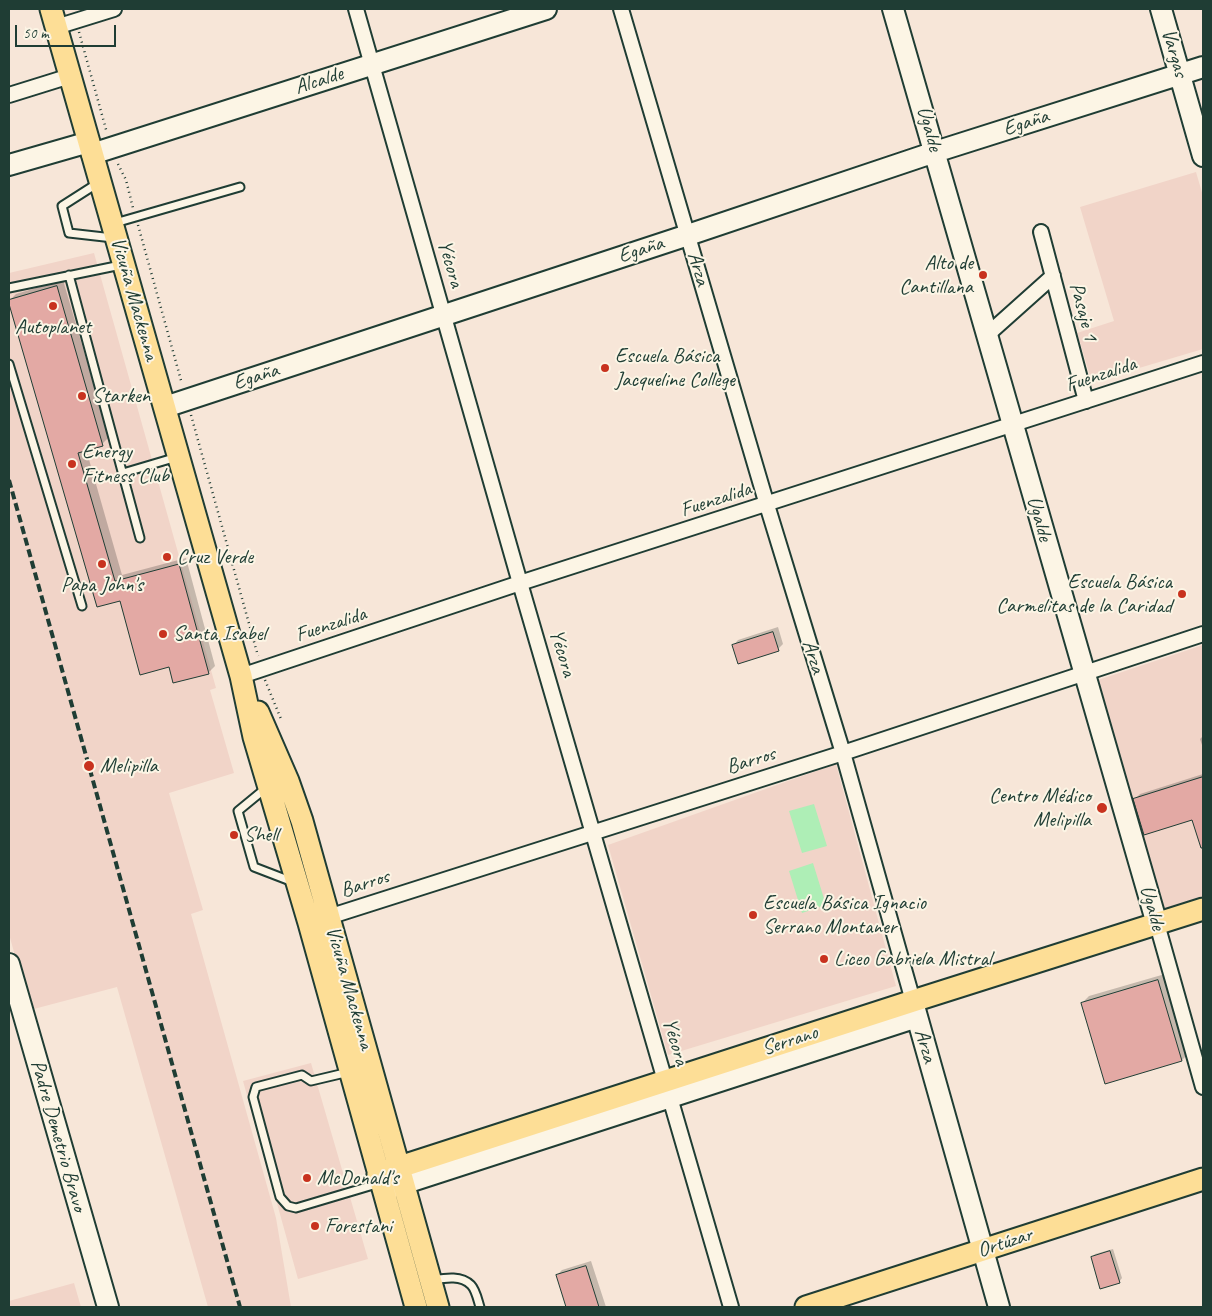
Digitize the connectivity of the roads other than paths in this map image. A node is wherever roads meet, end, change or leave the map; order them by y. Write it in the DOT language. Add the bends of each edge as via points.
graph roads {
  1 [pos="114,9"];
  2 [pos="356,9"];
  3 [pos="546,9"];
  4 [pos="622,9"];
  5 [pos="893,9"];
  6 [pos="1161,9"];
  7 [pos="54,18"];
  8 [pos="372,64"];
  9 [pos="1203,67"];
  10 [pos="1180,74"];
  11 [pos="70,76"];
  12 [pos="9,96"];
  13 [pos="89,143"];
  14 [pos="935,152"];
  15 [pos="9,154"];
  16 [pos="1203,156"];
  17 [pos="9,165"];
  18 [pos="100,181"];
  19 [pos="240,187"];
  20 [pos="114,231"];
  21 [pos="1041,232"];
  22 [pos="688,235"];
  23 [pos="124,265"];
  24 [pos="69,275"];
  25 [pos="1053,276"];
  26 [pos="9,288"];
  27 [pos="444,315"];
  28 [pos="987,335"];
  29 [pos="1203,363"];
  30 [pos="9,364"];
  31 [pos="1086,401"];
  32 [pos="165,407"];
  33 [pos="1012,425"];
  34 [pos="179,456"];
  35 [pos="123,473"];
  36 [pos="767,505"];
  37 [pos="140,538"];
  38 [pos="520,583"];
  39 [pos="82,606"];
  40 [pos="1203,634"];
  41 [pos="1084,673"];
  42 [pos="241,676"];
  43 [pos="843,753"];
  44 [pos="268,786"];
  45 [pos="594,831"];
  46 [pos="297,883"];
  47 [pos="1203,909"];
  48 [pos="319,920"];
  49 [pos="1157,924"];
  50 [pos="9,964"];
  51 [pos="915,1009"];
  52 [pos="350,1072"];
  53 [pos="1203,1087"];
  54 [pos="668,1089"];
  55 [pos="401,1176"];
  56 [pos="1203,1179"];
  57 [pos="380,1182"];
  58 [pos="983,1250"];
  59 [pos="431,1280"];
  60 [pos="108,1307"];
  61 [pos="416,1307"];
  62 [pos="438,1307"];
  63 [pos="480,1307"];
  64 [pos="731,1307"];
  65 [pos="806,1307"];
  66 [pos="999,1307"];
  1 -- 7 [label="street"];
  2 -- 8 [label="street, Yécora"];
  3 -- 8 [label="street, Alcalde"];
  4 -- 22 [label="street, Arza"];
  5 -- 14 [label="street, Ugalde"];
  6 -- 10 [label="street, Vargas"];
  7 -- 11 [label="main road, Vicuña Mackenna"];
  8 -- 13 [label="street, Alcalde"];
  8 -- 27 [label="street, Yécora"];
  9 -- 10 [label="street, Egaña"];
  10 -- 14 [label="street, Egaña"];
  10 -- 16 [label="street, Vargas"];
  11 -- 12 [label="street"];
  11 -- 13 [label="main road, Vicuña Mackenna"];
  13 -- 15 [label="street, Alcalde"];
  13 -- 17 [label="street, Alcalde"];
  13 -- 18 [label="main road, Vicuña Mackenna"];
  14 -- 22 [label="street, Egaña"];
  14 -- 28 [label="street, Ugalde"];
  18 -- 20 [label="main road, Vicuña Mackenna"];
  18 -- 20 [label="lane" via="62,206 69,232"];
  19 -- 20 [label="lane"];
  20 -- 23 [label="main road, Vicuña Mackenna"];
  21 -- 25 [label="street, Pasaje 1"];
  22 -- 27 [label="street, Egaña"];
  22 -- 36 [label="street, Arza"];
  23 -- 24 [label="lane"];
  23 -- 32 [label="main road, Vicuña Mackenna"];
  24 -- 26 [label="lane"];
  24 -- 35 [label="lane"];
  25 -- 28 [label="street"];
  25 -- 31 [label="street, Pasaje 1"];
  27 -- 32 [label="street, Egaña"];
  27 -- 38 [label="street, Yécora"];
  28 -- 33 [label="street, Ugalde"];
  29 -- 31 [label="street, Fuenzalida"];
  30 -- 39 [label="lane"];
  31 -- 33 [label="street, Fuenzalida"];
  32 -- 34 [label="main road, Vicuña Mackenna"];
  33 -- 36 [label="street, Fuenzalida"];
  33 -- 41 [label="street, Ugalde"];
  34 -- 35 [label="lane"];
  34 -- 42 [label="main road, Vicuña Mackenna"];
  35 -- 37 [label="lane"];
  36 -- 38 [label="street, Fuenzalida"];
  36 -- 43 [label="street, Arza"];
  38 -- 42 [label="street, Fuenzalida"];
  38 -- 45 [label="street, Yécora"];
  40 -- 41 [label="street, Barros"];
  41 -- 43 [label="street, Barros"];
  41 -- 49 [label="street, Ugalde"];
  42 -- 44 [label="main road, Vicuña Mackenna"];
  42 -- 48 [label="main road, Vicuña Mackenna" via="288,781"];
  43 -- 45 [label="street, Barros"];
  43 -- 51 [label="street, Arza"];
  44 -- 46 [label="main road, Vicuña Mackenna"];
  44 -- 46 [label="lane" via="238,811 254,867"];
  45 -- 48 [label="street, Barros"];
  45 -- 54 [label="street, Yécora"];
  46 -- 48 [label="main road, Vicuña Mackenna"];
  47 -- 49 [label="main road, Serrano"];
  48 -- 52 [label="main road, Vicuña Mackenna"];
  48 -- 55 [label="main road, Vicuña Mackenna"];
  49 -- 51 [label="main road, Serrano"];
  49 -- 53 [label="street, Ugalde"];
  50 -- 60 [label="street, Padre Demetrio Bravo"];
  51 -- 54 [label="main road, Serrano"];
  51 -- 58 [label="street, Arza"];
  52 -- 57 [label="main road, Vicuña Mackenna"];
  52 -- 57 [label="lane" via="312,1081 302,1074 256,1087 253,1096 280,1197 288,1206 296,1208"];
  54 -- 55 [label="main road, Serrano"];
  54 -- 64 [label="street, Yécora"];
  55 -- 57 [label="main road, Serrano"];
  55 -- 59 [label="main road, Vicuña Mackenna"];
  56 -- 58 [label="main road, Ortúzar"];
  57 -- 61 [label="main road, Vicuña Mackenna"];
  58 -- 65 [label="main road, Ortúzar"];
  58 -- 66 [label="street, Arza"];
  59 -- 62 [label="main road, Vicuña Mackenna"];
  59 -- 63 [label="lane" via="461,1279 472,1285"];
}
